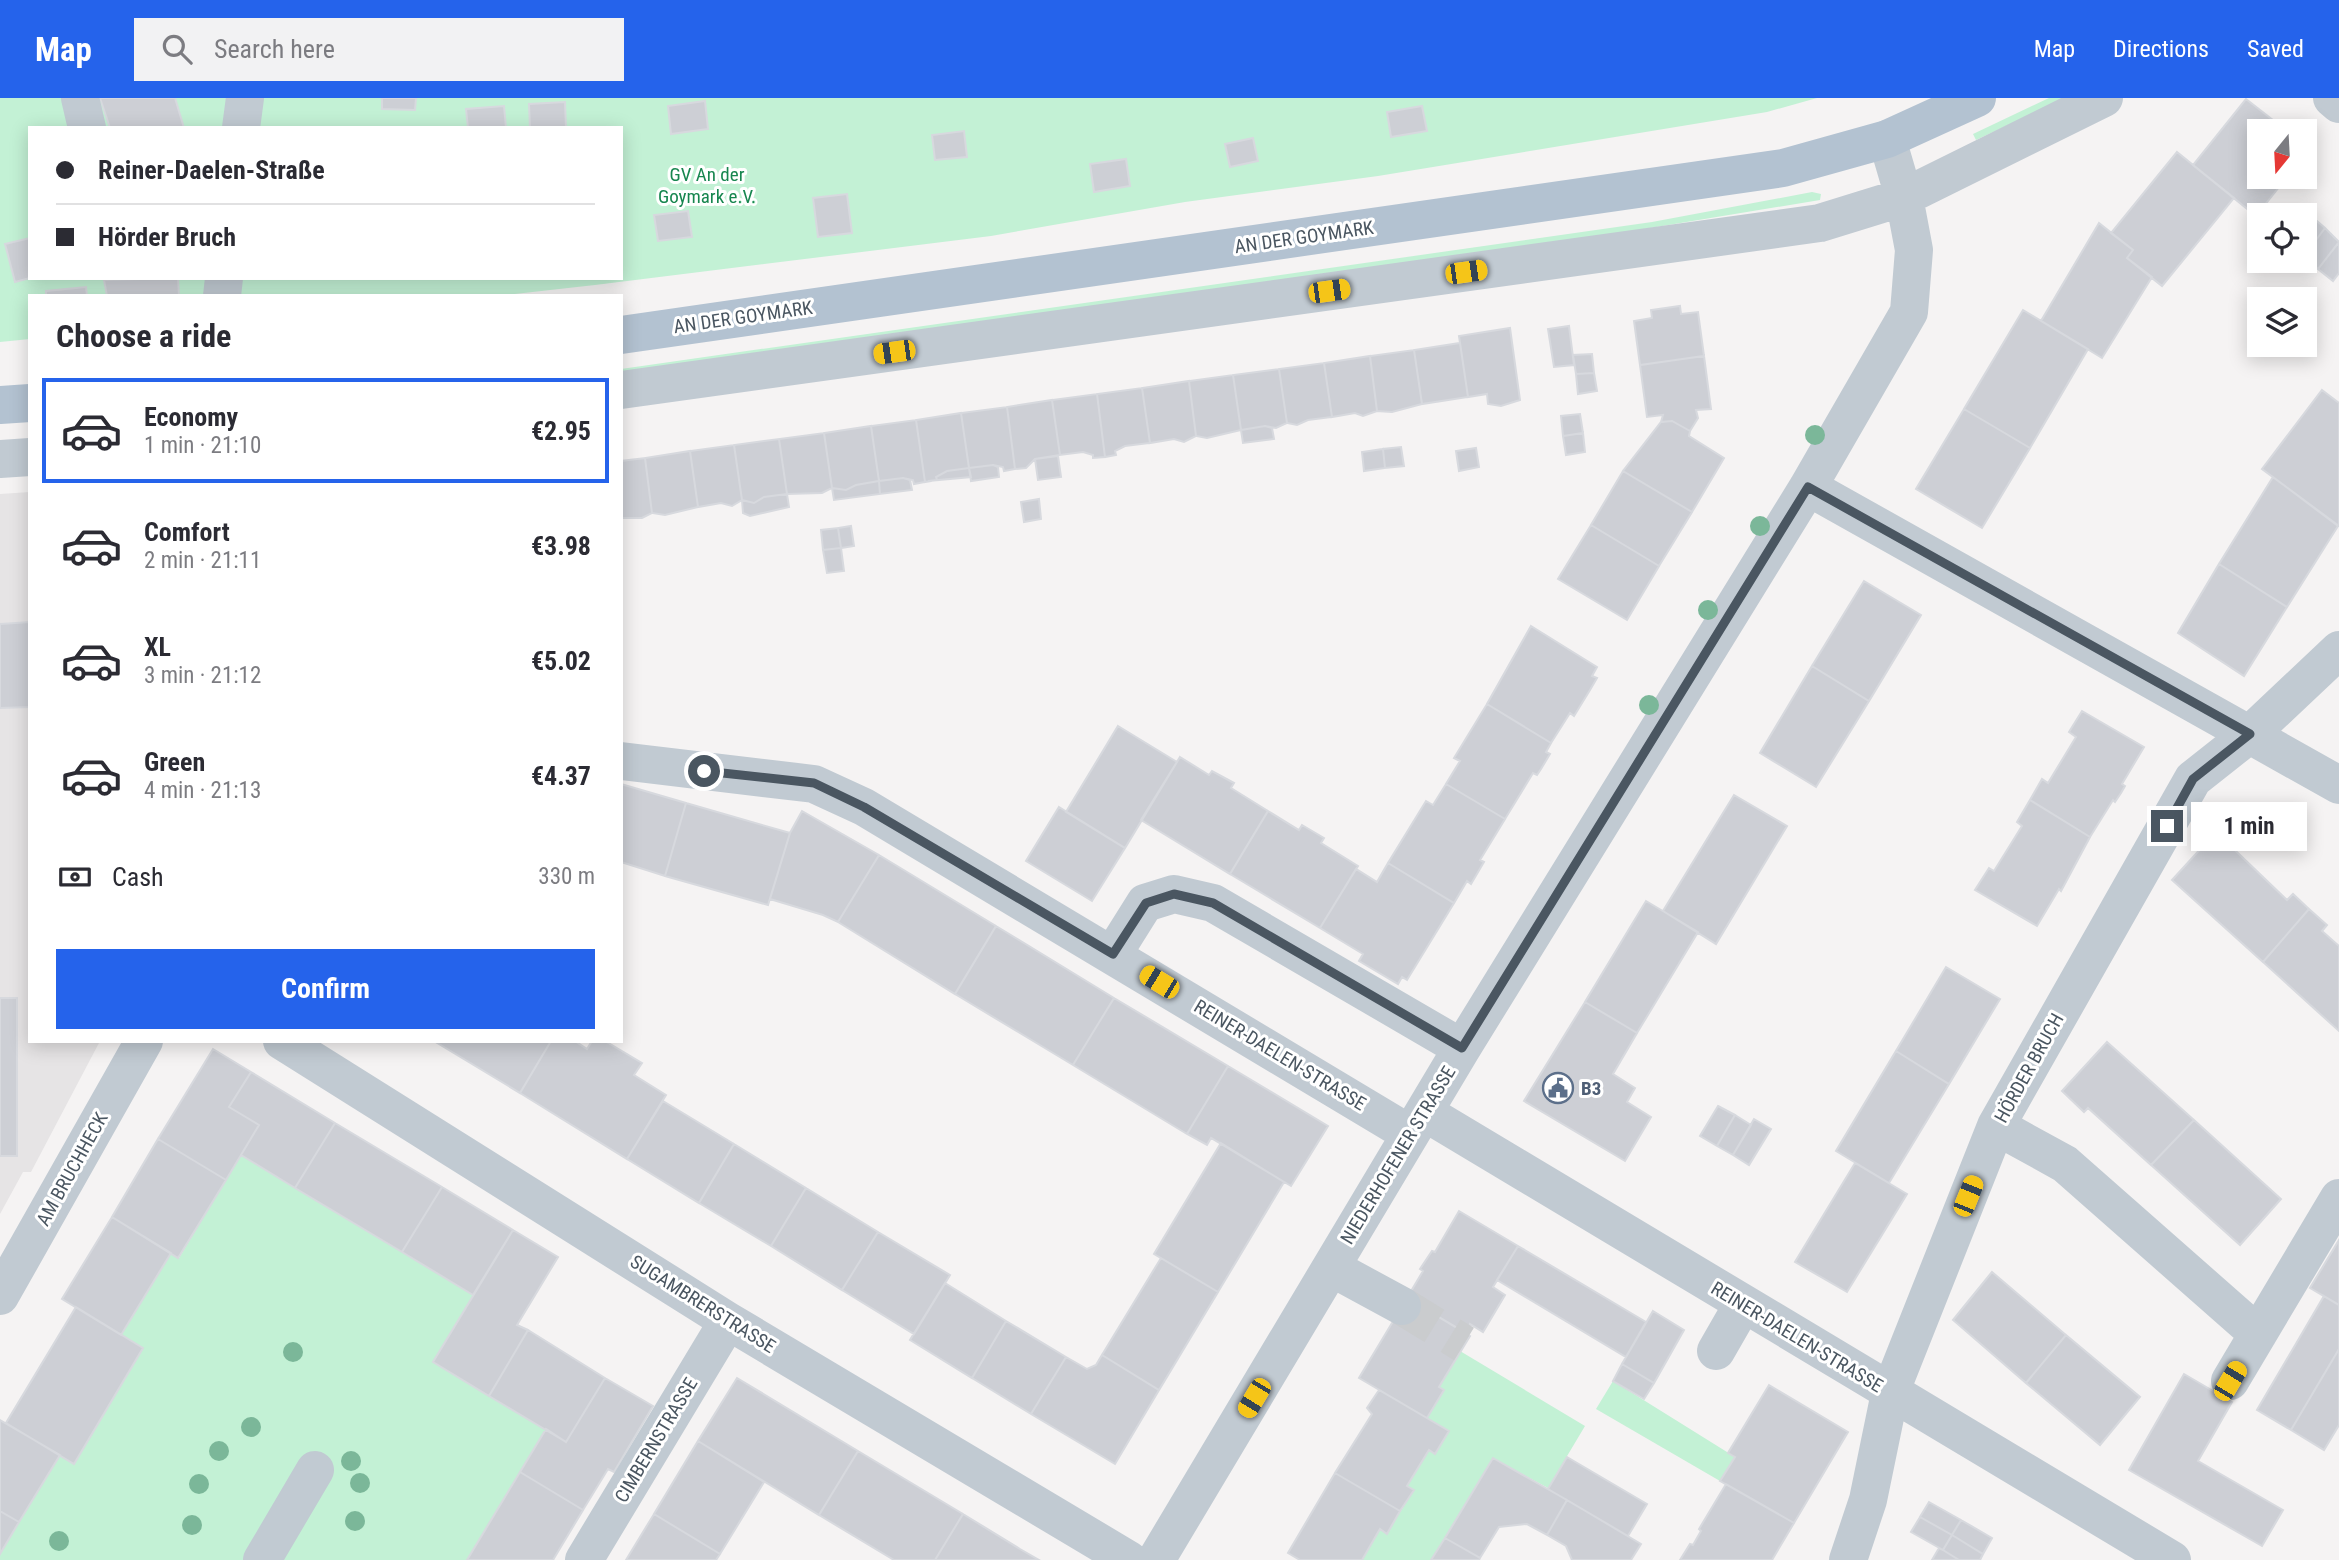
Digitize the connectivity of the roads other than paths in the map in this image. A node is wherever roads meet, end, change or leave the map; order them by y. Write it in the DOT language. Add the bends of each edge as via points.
graph roads {
  1 [pos="80,98"];
  2 [pos="245,98"];
  3 [pos="1977,98"];
  4 [pos="2104,98"];
  5 [pos="2332,98"];
  6 [pos="2339,104"];
  7 [pos="87,126"];
  8 [pos="241,126"];
  9 [pos="1887,139"];
  10 [pos="1905,197"];
  11 [pos="623,335"];
  12 [pos="623,390"];
  13 [pos="28,403"];
  14 [pos="0,405"];
  15 [pos="28,457"];
  16 [pos="0,459"];
  17 [pos="1808,487"];
  18 [pos="2339,650"];
  19 [pos="2250,734"];
  20 [pos="623,761"];
  21 [pos="2339,785"];
  22 [pos="1113,954"];
  23 [pos="143,1043"];
  24 [pos="285,1043"];
  25 [pos="1462,1048"];
  26 [pos="1417,1123"];
  27 [pos="1996,1126"];
  28 [pos="2339,1198"];
  29 [pos="1332,1268"];
  30 [pos="0,1296"];
  31 [pos="1743,1304"];
  32 [pos="1402,1306"];
  33 [pos="728,1321"];
  34 [pos="2258,1334"];
  35 [pos="1717,1351"];
  36 [pos="2230,1381"];
  37 [pos="1890,1393"];
  38 [pos="315,1470"];
  39 [pos="262,1560"];
  40 [pos="584,1560"];
  41 [pos="1129,1560"];
  42 [pos="1156,1560"];
  43 [pos="1848,1560"];
  44 [pos="2172,1560"];
  1 -- 7 [label="street"];
  2 -- 8 [label="street"];
  3 -- 9 [label="main road, AN DER GOYMARK"];
  4 -- 10 [label="street"];
  5 -- 6 [label="street"];
  9 -- 10 [label="street, NIEDERHOFENER STRASSE"];
  9 -- 11 [label="main road, AN DER GOYMARK" via="1783,168"];
  10 -- 12 [label="street" via="1820,223"];
  10 -- 17 [label="street, NIEDERHOFENER STRASSE" via="1914,250 1909,312"];
  13 -- 14 [label="main road"];
  15 -- 16 [label="street"];
  17 -- 19 [label="street"];
  17 -- 25 [label="street, NIEDERHOFENER STRASSE"];
  18 -- 19 [label="street, HÖRDER BRUCH"];
  19 -- 21 [label="street"];
  19 -- 27 [label="street, HÖRDER BRUCH" via="2193,779"];
  20 -- 22 [label="street, REINER-DAELEN-STRASSE" via="814,783 864,807"];
  22 -- 25 [label="street" via="1146,903 1174,894 1213,903"];
  22 -- 26 [label="street, REINER-DAELEN-STRASSE"];
  23 -- 30 [label="street, AM BRUCHHECK"];
  24 -- 33 [label="street, SUGAMBRERSTRASSE"];
  25 -- 26 [label="street, NIEDERHOFENER STRASSE"];
  26 -- 29 [label="street, NIEDERHOFENER STRASSE"];
  26 -- 31 [label="street, REINER-DAELEN-STRASSE" via="1504,1160"];
  27 -- 34 [label="street" via="2065,1164"];
  27 -- 37 [label="street, HÖRDER BRUCH"];
  28 -- 34 [label="street"];
  29 -- 32 [label="street"];
  29 -- 42 [label="street, NIEDERHOFENER STRASSE"];
  31 -- 35 [label="street"];
  31 -- 37 [label="street, REINER-DAELEN-STRASSE"];
  33 -- 40 [label="street, CIMBERNSTRASSE"];
  33 -- 41 [label="street, SUGAMBRERSTRASSE"];
  34 -- 36 [label="street"];
  37 -- 43 [label="street, HÖRDER BRUCH" via="1868,1500"];
  37 -- 44 [label="street, REINER-DAELEN-STRASSE"];
  38 -- 39 [label="street"];
}
